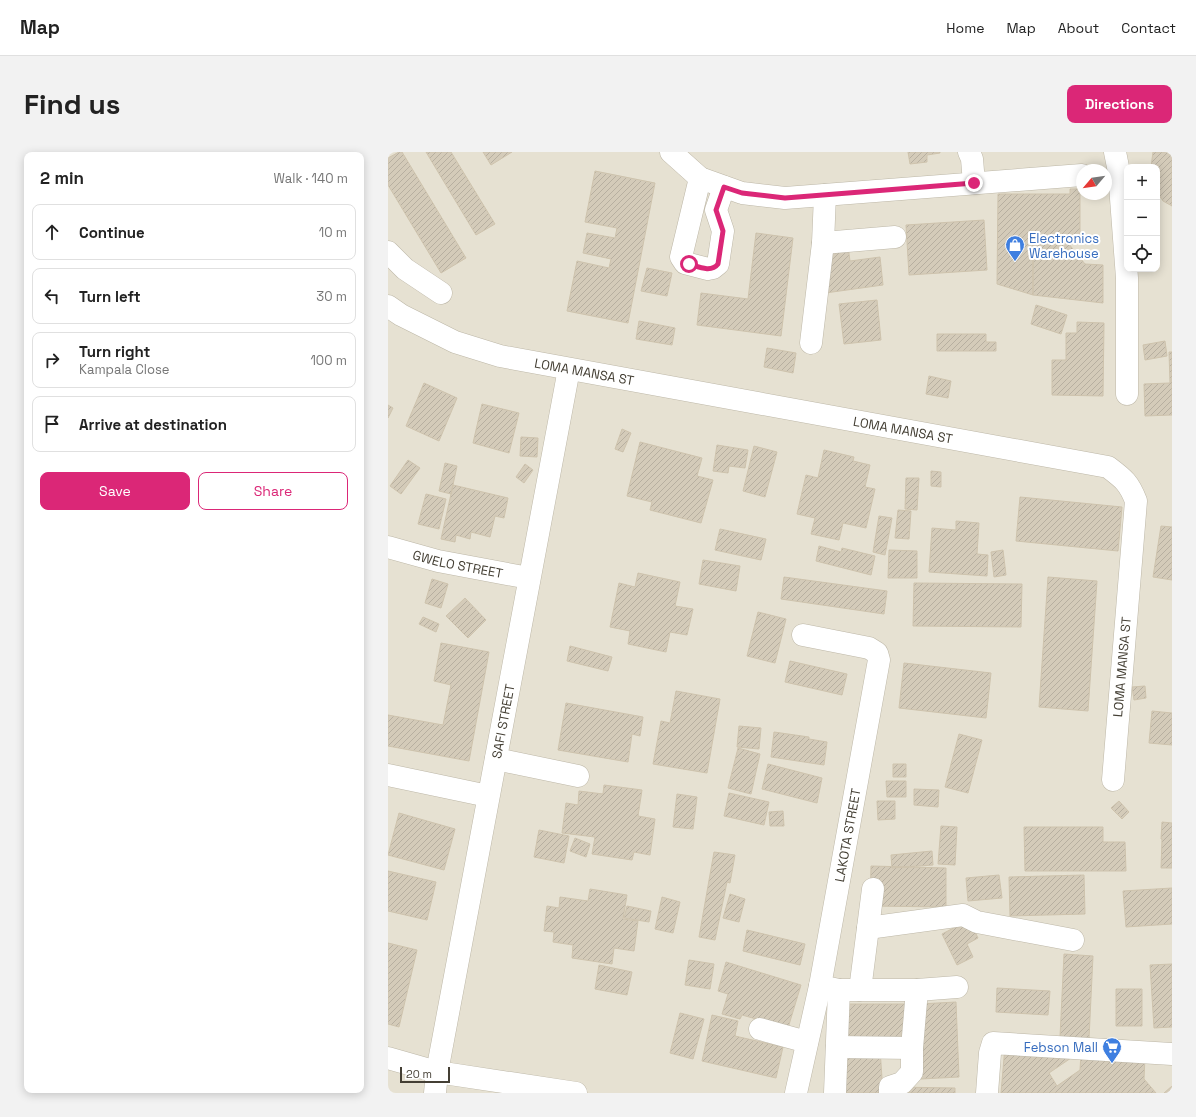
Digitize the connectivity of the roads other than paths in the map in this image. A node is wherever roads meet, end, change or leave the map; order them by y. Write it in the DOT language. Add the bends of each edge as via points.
graph roads {
  1 [pos="671,152"];
  2 [pos="973,154"];
  3 [pos="1114,165"];
  4 [pos="1076,174"];
  5 [pos="700,178"];
  6 [pos="974,183"];
  7 [pos="724,187"];
  8 [pos="825,195"];
  9 [pos="895,237"];
  10 [pos="823,243"];
  11 [pos="388,252"];
  12 [pos="441,293"];
  13 [pos="388,306"];
  14 [pos="811,343"];
  15 [pos="569,369"];
  16 [pos="1127,394"];
  17 [pos="388,547"];
  18 [pos="529,578"];
  19 [pos="803,635"];
  20 [pos="496,759"];
  21 [pos="388,775"];
  22 [pos="578,776"];
  23 [pos="1113,780"];
  24 [pos="488,796"];
  25 [pos="873,889"];
  26 [pos="868,928"];
  27 [pos="1073,940"];
  28 [pos="957,987"];
  29 [pos="840,989"];
  30 [pos="917,990"];
  31 [pos="760,1029"];
  32 [pos="807,1042"];
  33 [pos="837,1047"];
  34 [pos="912,1048"];
  35 [pos="1172,1054"];
  36 [pos="388,1058"];
  37 [pos="436,1083"];
  38 [pos="576,1093"];
  39 [pos="796,1093"];
  40 [pos="835,1093"];
  41 [pos="890,1093"];
  42 [pos="987,1093"];
  1 -- 5 [label="street"];
  2 -- 6 [label="street"];
  3 -- 16 [label="street" via="1127,278"];
  4 -- 6 [label="street"];
  5 -- 7 [label="street"];
  5 -- 7 [label="street" via="681,257 685,263 708,269 718,264 723,231 716,210"];
  6 -- 8 [label="street"];
  7 -- 8 [label="street" via="742,193 785,198"];
  8 -- 10 [label="street"];
  9 -- 10 [label="street"];
  10 -- 14 [label="street"];
  11 -- 12 [label="street" via="405,269"];
  13 -- 15 [label="street, LOMA MANSA ST" via="455,342 500,356"];
  15 -- 18 [label="street, SAFI STREET"];
  15 -- 23 [label="street, LOMA MANSA ST" via="1108,467 1131,487 1136,501"];
  17 -- 18 [label="street, GWELO STREET" via="438,561"];
  18 -- 20 [label="street, SAFI STREET"];
  19 -- 29 [label="street, LAKOTA STREET" via="869,648 877,653 879,660"];
  20 -- 22 [label="street"];
  20 -- 24 [label="street, SAFI STREET"];
  21 -- 24 [label="street"];
  24 -- 37 [label="street, SAFI STREET"];
  25 -- 26 [label="street"];
  26 -- 27 [label="street" via="963,915 977,922"];
  26 -- 29 [label="street"];
  28 -- 30 [label="street"];
  29 -- 30 [label="street"];
  29 -- 32 [label="street, LAKOTA STREET"];
  29 -- 33 [label="street"];
  30 -- 34 [label="street"];
  31 -- 32 [label="street"];
  32 -- 39 [label="street, LAKOTA STREET"];
  33 -- 34 [label="street"];
  33 -- 40 [label="street"];
  34 -- 41 [label="street" via="912,1072 902,1083 890,1087"];
  35 -- 42 [label="street" via="993,1043"];
  36 -- 37 [label="street"];
  37 -- 38 [label="street"];
}
